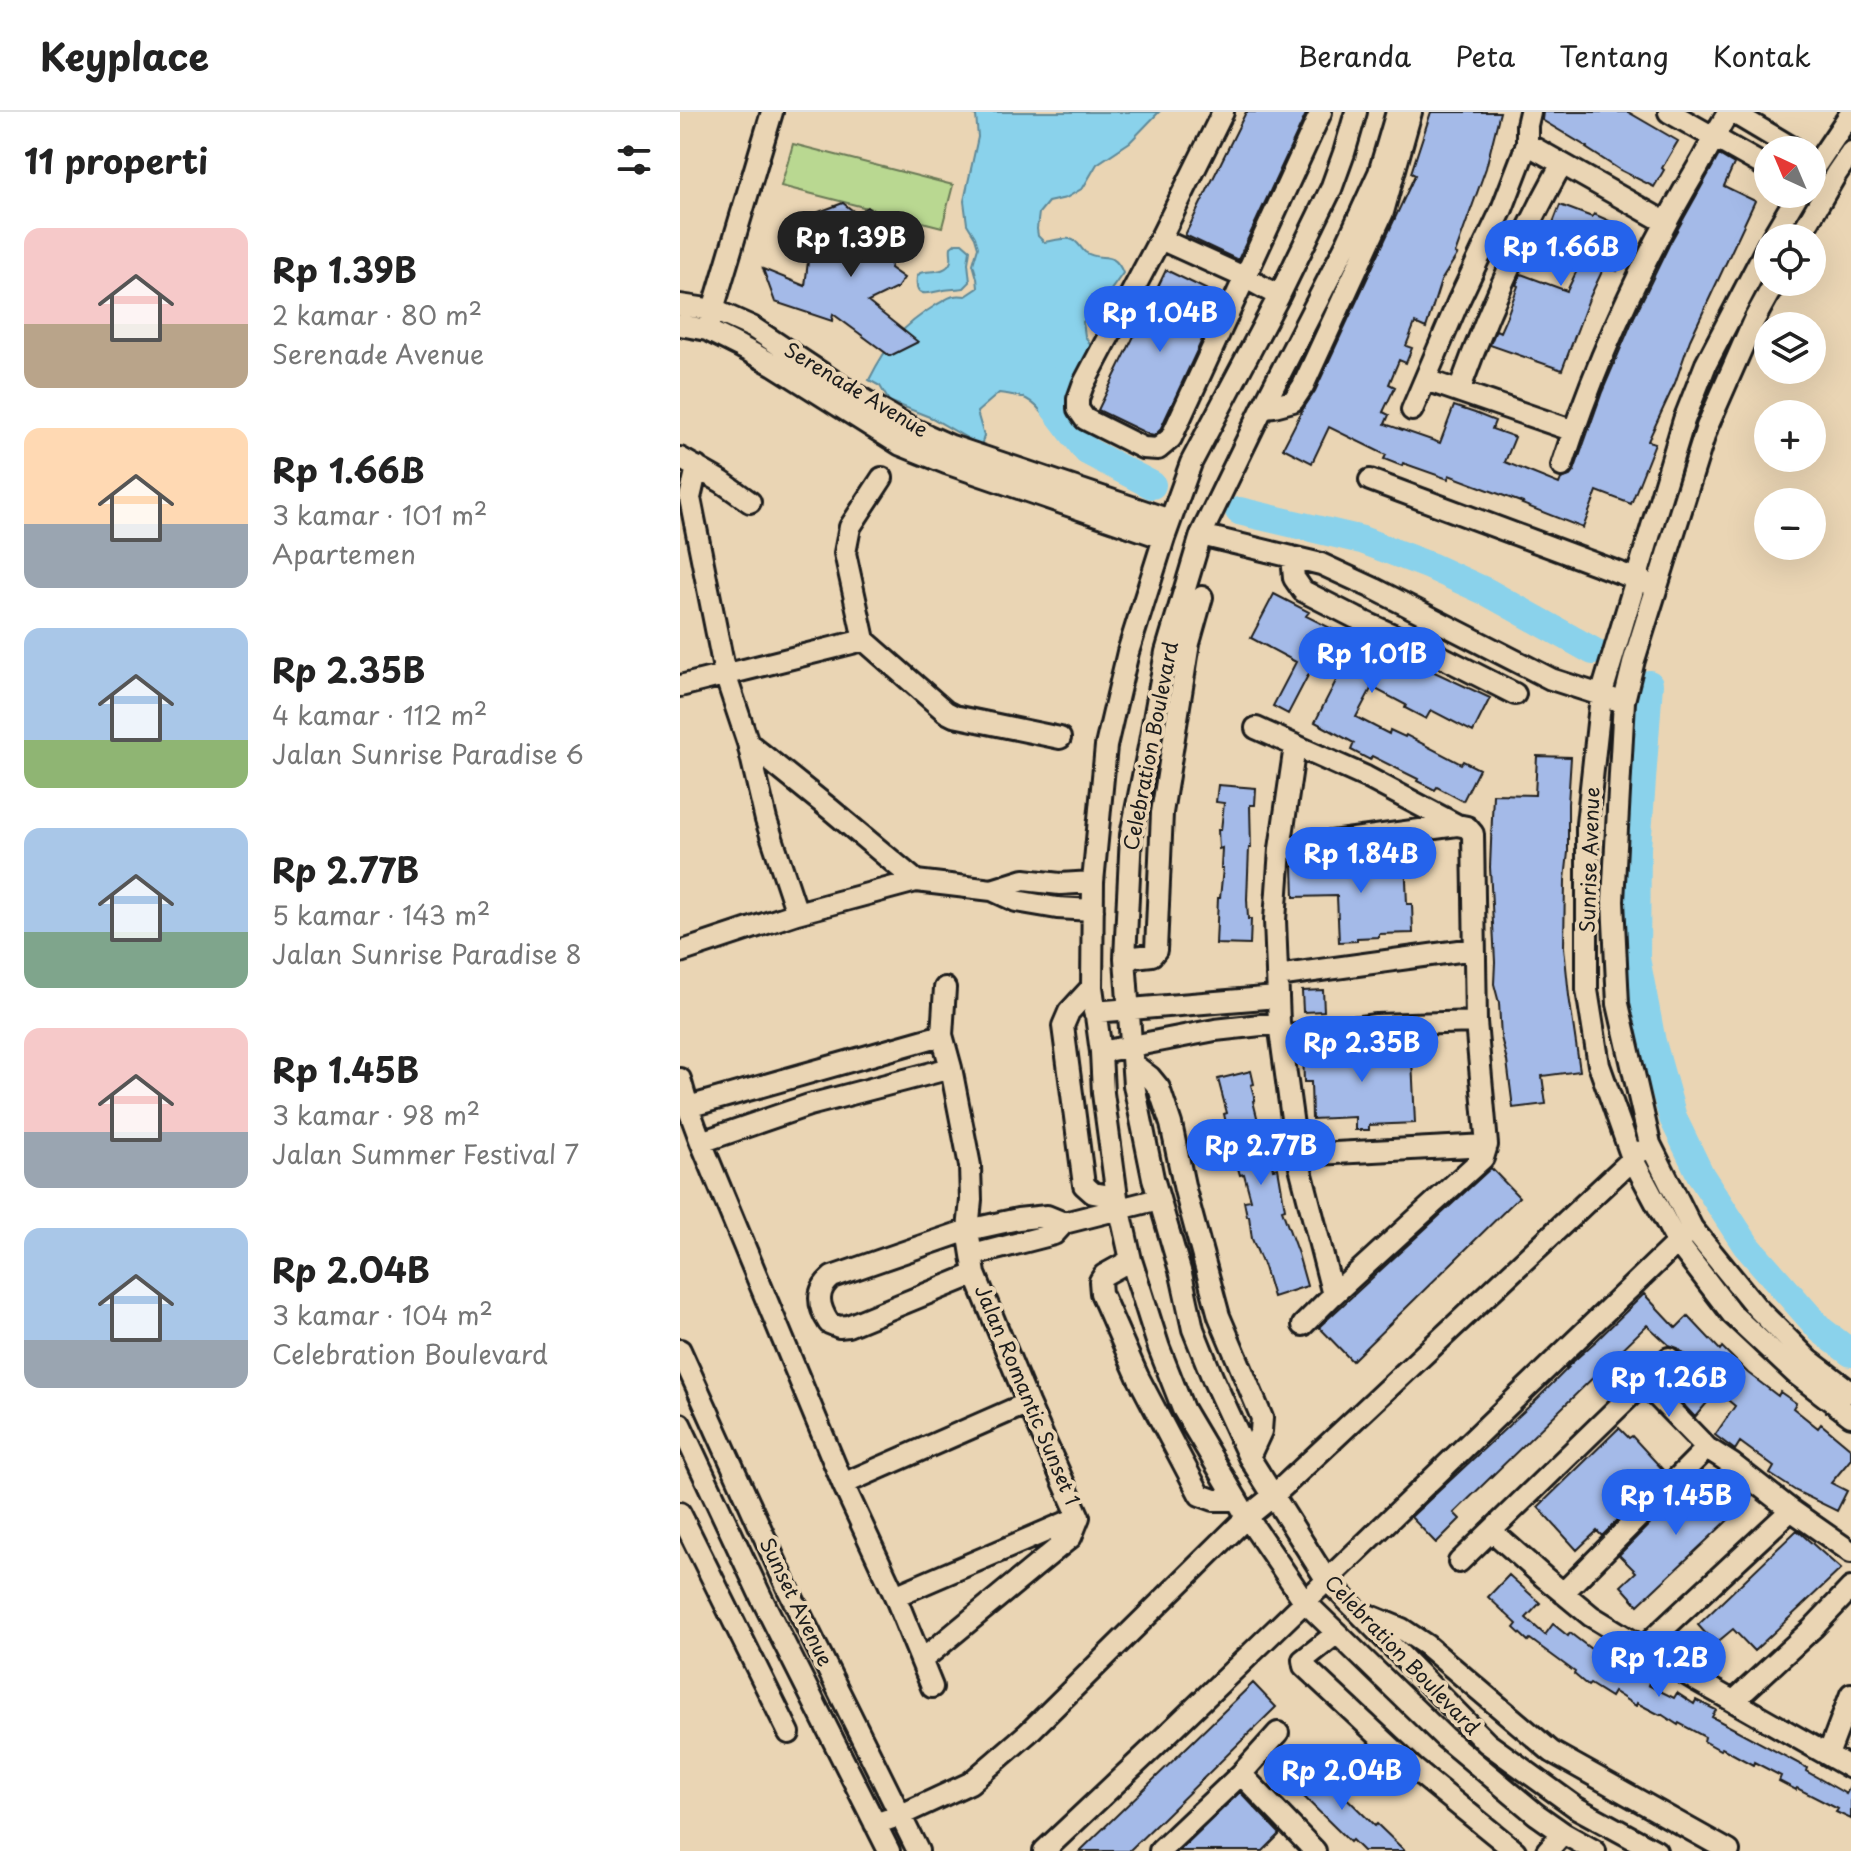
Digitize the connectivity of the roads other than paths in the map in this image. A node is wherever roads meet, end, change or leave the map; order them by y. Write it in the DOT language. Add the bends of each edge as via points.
graph roads {
  1 [pos="772,112"];
  2 [pos="1223,112"];
  3 [pos="1321,112"];
  4 [pos="1356,112"];
  5 [pos="1397,112"];
  6 [pos="1411,112"];
  7 [pos="1530,112"];
  8 [pos="1669,112"];
  9 [pos="1731,112"];
  10 [pos="1851,113"];
  11 [pos="1772,136"];
  12 [pos="1714,138"];
  13 [pos="1527,144"];
  14 [pos="1826,147"];
  15 [pos="1851,152"];
  16 [pos="1754,160"];
  17 [pos="1561,165"];
  18 [pos="1826,169"];
  19 [pos="1836,174"];
  20 [pos="1826,186"];
  21 [pos="1665,222"];
  22 [pos="1160,239"];
  23 [pos="1754,272"];
  24 [pos="1244,277"];
  25 [pos="1279,296"];
  26 [pos="1767,296"];
  27 [pos="680,305"];
  28 [pos="714,310"];
  29 [pos="680,325"];
  30 [pos="707,330"];
  31 [pos="1426,380"];
  32 [pos="1459,391"];
  33 [pos="1263,407"];
  34 [pos="1412,410"];
  35 [pos="1574,431"];
  36 [pos="1171,438"];
  37 [pos="688,462"];
  38 [pos="1191,463"];
  39 [pos="1562,466"];
  40 [pos="882,478"];
  41 [pos="1370,480"];
  42 [pos="750,502"];
  43 [pos="1167,529"];
  44 [pos="1201,535"];
  45 [pos="1292,557"];
  46 [pos="1638,579"];
  47 [pos="1658,587"];
  48 [pos="1202,597"];
  49 [pos="864,640"];
  50 [pos="725,674"];
  51 [pos="680,686"];
  52 [pos="1515,694"];
  53 [pos="1601,696"];
  54 [pos="1624,701"];
  55 [pos="1256,728"];
  56 [pos="1060,738"];
  57 [pos="748,743"];
  58 [pos="1295,746"];
  59 [pos="1457,825"];
  60 [pos="1280,849"];
  61 [pos="916,881"];
  62 [pos="1093,882"];
  63 [pos="992,890"];
  64 [pos="1093,910"];
  65 [pos="797,913"];
  66 [pos="1474,949"];
  67 [pos="680,952"];
  68 [pos="1125,958"];
  69 [pos="1277,986"];
  70 [pos="1092,987"];
  71 [pos="945,988"];
  72 [pos="1130,1009"];
  73 [pos="1094,1012"];
  74 [pos="1476,1022"];
  75 [pos="1280,1030"];
  76 [pos="942,1035"];
  77 [pos="1101,1052"];
  78 [pos="1132,1056"];
  79 [pos="951,1068"];
  80 [pos="680,1079"];
  81 [pos="688,1107"];
  82 [pos="701,1142"];
  83 [pos="1650,1144"];
  84 [pos="1487,1145"];
  85 [pos="1297,1155"];
  86 [pos="1632,1158"];
  87 [pos="1159,1199"];
  88 [pos="1119,1203"];
  89 [pos="1018,1219"];
  90 [pos="1064,1223"];
  91 [pos="968,1230"];
  92 [pos="1684,1235"];
  93 [pos="1024,1243"];
  94 [pos="1131,1260"];
  95 [pos="974,1264"];
  96 [pos="1333,1295"];
  97 [pos="1303,1325"];
  98 [pos="680,1351"];
  99 [pos="1669,1358"];
  100 [pos="1644,1383"];
  101 [pos="1851,1392"];
  102 [pos="1028,1403"];
  103 [pos="1851,1416"];
  104 [pos="680,1424"];
  105 [pos="1707,1448"];
  106 [pos="1249,1457"];
  107 [pos="843,1484"];
  108 [pos="1273,1496"];
  109 [pos="1242,1509"];
  110 [pos="1791,1510"];
  111 [pos="680,1513"];
  112 [pos="1079,1517"];
  113 [pos="1492,1531"];
  114 [pos="687,1546"];
  115 [pos="1851,1552"];
  116 [pos="1459,1562"];
  117 [pos="1326,1579"];
  118 [pos="1851,1588"];
  119 [pos="1563,1593"];
  120 [pos="895,1596"];
  121 [pos="1305,1602"];
  122 [pos="1356,1610"];
  123 [pos="1337,1633"];
  124 [pos="1643,1648"];
  125 [pos="922,1660"];
  126 [pos="932,1687"];
  127 [pos="1851,1694"];
  128 [pos="1734,1701"];
  129 [pos="789,1733"];
  130 [pos="1278,1733"];
  131 [pos="1828,1755"];
  132 [pos="1851,1768"];
  133 [pos="1241,1774"];
  134 [pos="901,1815"];
  135 [pos="875,1824"];
  136 [pos="1563,1833"];
  137 [pos="1307,1849"];
  138 [pos="889,1851"];
  139 [pos="918,1851"];
  140 [pos="1044,1851"];
  141 [pos="1160,1851"];
  142 [pos="1515,1851"];
  143 [pos="1547,1851"];
  144 [pos="1595,1851"];
  145 [pos="1656,1851"];
  146 [pos="1729,1851"];
  1 -- 28 [label="street"];
  2 -- 22 [label="street"];
  3 -- 24 [label="street"];
  4 -- 25 [label="street, Celebration Boulevard" via="1331,189"];
  5 -- 33 [label="street, Celebration Boulevard" via="1379,173"];
  6 -- 33 [label="street" via="1383,212 1303,386 1293,401"];
  7 -- 13 [label="street"];
  8 -- 12 [label="street"];
  9 -- 11 [label="street"];
  9 -- 12 [label="street"];
  10 -- 14 [label="street"];
  12 -- 16 [label="street"];
  12 -- 21 [label="street"];
  13 -- 17 [label="street"];
  13 -- 31 [label="street"];
  15 -- 19 [label="street"];
  17 -- 21 [label="street"];
  17 -- 32 [label="street" via="1479,335"];
  18 -- 19 [label="street"];
  19 -- 20 [label="street"];
  21 -- 35 [label="street" via="1598,364"];
  22 -- 24 [label="street"];
  22 -- 36 [label="street" via="1083,385 1078,409 1085,419 1143,448 1158,449"];
  23 -- 46 [label="street, Sunrise Avenue" via="1706,364 1684,420"];
  24 -- 25 [label="street"];
  24 -- 36 [label="street"];
  25 -- 38 [label="street, Celebration Boulevard"];
  26 -- 47 [label="street, Sunrise Avenue" via="1707,427"];
  27 -- 28 [label="street, Serenade Avenue"];
  28 -- 30 [label="street"];
  28 -- 43 [label="street, Serenade Avenue" via="752,327 911,428"];
  29 -- 30 [label="street, Serenade Avenue"];
  30 -- 43 [label="street, Serenade Avenue" via="774,365 901,445"];
  31 -- 32 [label="street"];
  31 -- 34 [label="street"];
  32 -- 35 [label="street"];
  33 -- 44 [label="street, Celebration Boulevard"];
  35 -- 39 [label="street"];
  36 -- 38 [label="street"];
  37 -- 42 [label="street"];
  37 -- 50 [label="street" via="690,498"];
  38 -- 43 [label="street, Celebration Boulevard"];
  40 -- 49 [label="street" via="850,527 845,553"];
  41 -- 46 [label="street"];
  43 -- 62 [label="street, Celebration Boulevard" via="1128,652 1106,746"];
  44 -- 45 [label="street"];
  44 -- 68 [label="street, Celebration Boulevard" via="1166,652 1131,835"];
  45 -- 52 [label="street" via="1294,578 1303,591"];
  45 -- 53 [label="street" via="1362,582 1551,679"];
  46 -- 47 [label="street"];
  46 -- 53 [label="street, Sunrise Avenue"];
  47 -- 54 [label="street, Sunrise Avenue"];
  48 -- 68 [label="street" via="1189,643 1162,813 1156,950"];
  49 -- 50 [label="street"];
  49 -- 56 [label="street" via="946,712"];
  50 -- 51 [label="street"];
  50 -- 57 [label="street"];
  53 -- 54 [label="street"];
  53 -- 86 [label="street, Sunrise Avenue" via="1587,824 1587,990 1599,1065"];
  54 -- 83 [label="street, Sunrise Avenue" via="1613,901 1618,1004"];
  55 -- 58 [label="street"];
  57 -- 61 [label="street"];
  57 -- 65 [label="street" via="766,820"];
  58 -- 59 [label="street"];
  58 -- 60 [label="street"];
  59 -- 60 [label="street"];
  59 -- 66 [label="street" via="1473,834"];
  60 -- 69 [label="street"];
  61 -- 63 [label="street"];
  61 -- 65 [label="street"];
  62 -- 63 [label="street" via="1024,880"];
  62 -- 64 [label="street, Celebration Boulevard"];
  63 -- 64 [label="street" via="1016,901"];
  64 -- 70 [label="street, Celebration Boulevard"];
  65 -- 67 [label="street"];
  66 -- 69 [label="street"];
  66 -- 74 [label="street"];
  68 -- 72 [label="street, Celebration Boulevard"];
  69 -- 72 [label="street"];
  69 -- 75 [label="street"];
  70 -- 73 [label="street, Celebration Boulevard"];
  70 -- 88 [label="street" via="1063,1026 1084,1185"];
  71 -- 76 [label="street, Jalan Romantic Sunset 1"];
  72 -- 73 [label="street"];
  72 -- 78 [label="street, Celebration Boulevard"];
  73 -- 77 [label="street, Celebration Boulevard"];
  74 -- 75 [label="street"];
  74 -- 84 [label="street"];
  75 -- 78 [label="street" via="1215,1030"];
  75 -- 85 [label="street"];
  76 -- 79 [label="street, Jalan Romantic Sunset 1"];
  76 -- 81 [label="street"];
  77 -- 78 [label="street"];
  77 -- 88 [label="street, Celebration Boulevard"];
  78 -- 87 [label="street, Celebration Boulevard"];
  78 -- 106 [label="street" via="1159,1088 1219,1316 1262,1418"];
  79 -- 82 [label="street" via="809,1105"];
  79 -- 91 [label="street, Jalan Romantic Sunset 1" via="970,1166"];
  80 -- 81 [label="street"];
  81 -- 82 [label="street"];
  82 -- 107 [label="street"];
  83 -- 86 [label="street"];
  83 -- 92 [label="street, Sunrise Avenue"];
  84 -- 85 [label="street"];
  84 -- 96 [label="street" via="1483,1158"];
  85 -- 96 [label="street"];
  86 -- 92 [label="street, Sunrise Avenue"];
  86 -- 108 [label="street"];
  87 -- 88 [label="street"];
  87 -- 106 [label="street, Celebration Boulevard" via="1193,1329"];
  88 -- 90 [label="street"];
  88 -- 94 [label="street, Celebration Boulevard"];
  89 -- 90 [label="street" via="1047,1216"];
  89 -- 91 [label="street"];
  89 -- 93 [label="street"];
  90 -- 93 [label="street" via="1054,1234"];
  91 -- 95 [label="street, Jalan Romantic Sunset 1"];
  91 -- 95 [label="street" via="832,1277 821,1288 819,1301 829,1323 848,1326"];
  92 -- 101 [label="street, Sunrise Avenue" via="1809,1360"];
  92 -- 103 [label="street, Sunrise Avenue" via="1732,1314"];
  92 -- 117 [label="street"];
  93 -- 95 [label="street"];
  94 -- 109 [label="street, Celebration Boulevard" via="1183,1409"];
  94 -- 109 [label="street" via="1100,1281 1132,1363 1200,1495"];
  95 -- 102 [label="street, Jalan Romantic Sunset 1"];
  96 -- 97 [label="street"];
  98 -- 134 [label="street, Sunset Avenue" via="787,1587"];
  99 -- 100 [label="street"];
  100 -- 105 [label="street"];
  100 -- 113 [label="street"];
  102 -- 107 [label="street"];
  102 -- 112 [label="street, Jalan Romantic Sunset 1"];
  104 -- 135 [label="street, Sunset Avenue"];
  105 -- 110 [label="street"];
  105 -- 119 [label="street"];
  106 -- 108 [label="street, Celebration Boulevard"];
  107 -- 120 [label="street"];
  108 -- 109 [label="street"];
  108 -- 117 [label="street, Celebration Boulevard"];
  109 -- 121 [label="street, Celebration Boulevard"];
  109 -- 134 [label="street" via="1028,1733 970,1783"];
  110 -- 115 [label="street"];
  110 -- 124 [label="street"];
  111 -- 114 [label="street"];
  112 -- 120 [label="street"];
  112 -- 125 [label="street" via="1071,1537"];
  113 -- 116 [label="street"];
  113 -- 119 [label="street"];
  114 -- 129 [label="street"];
  117 -- 121 [label="street"];
  117 -- 122 [label="street, Celebration Boulevard"];
  118 -- 128 [label="street"];
  119 -- 124 [label="street"];
  120 -- 125 [label="street"];
  121 -- 123 [label="street, Celebration Boulevard"];
  121 -- 140 [label="street"];
  122 -- 145 [label="street, Celebration Boulevard" via="1487,1743 1577,1808"];
  122 -- 146 [label="street" via="1426,1645 1552,1752"];
  123 -- 136 [label="street, Celebration Boulevard" via="1445,1738"];
  123 -- 142 [label="street" via="1303,1660 1306,1669 1413,1768"];
  124 -- 128 [label="street"];
  125 -- 126 [label="street"];
  127 -- 131 [label="street"];
  128 -- 131 [label="street"];
  130 -- 133 [label="street"];
  131 -- 132 [label="street"];
  133 -- 137 [label="street"];
  133 -- 141 [label="street"];
  134 -- 135 [label="street"];
  134 -- 139 [label="street, Sunset Avenue"];
  135 -- 138 [label="street, Sunset Avenue"];
  136 -- 143 [label="street"];
  136 -- 144 [label="street, Celebration Boulevard"];
}
